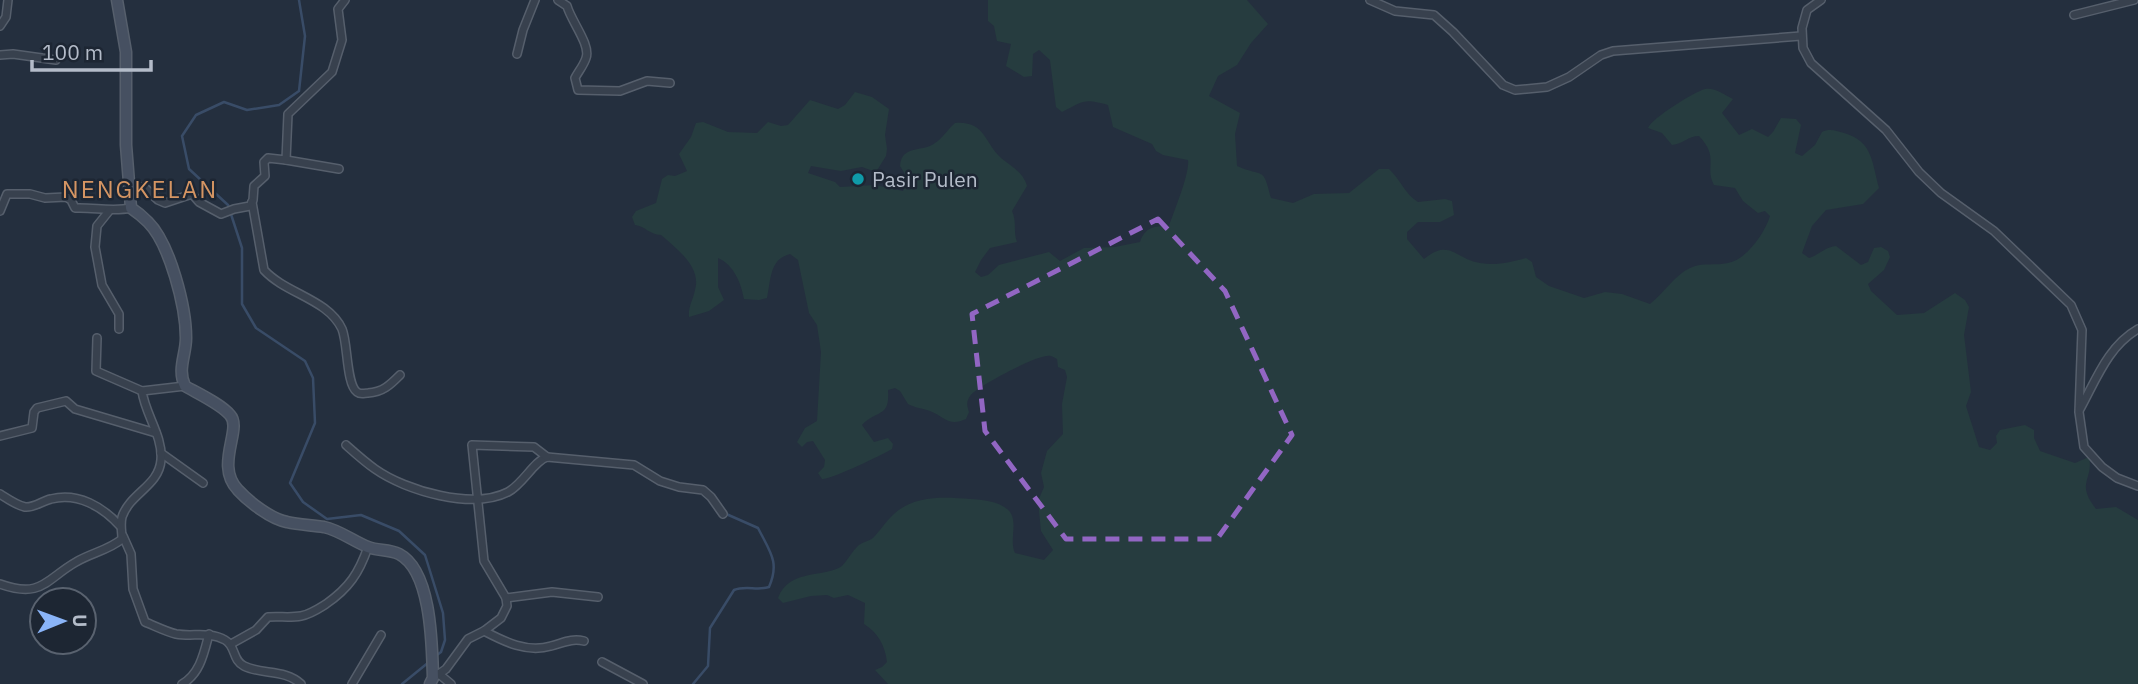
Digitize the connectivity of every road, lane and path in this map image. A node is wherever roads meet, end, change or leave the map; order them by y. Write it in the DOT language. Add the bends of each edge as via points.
graph roads {
  1 [pos="8,0"];
  2 [pos="117,0"];
  3 [pos="345,0"];
  4 [pos="535,0"];
  5 [pos="558,0"];
  6 [pos="1370,0"];
  7 [pos="1821,0"];
  8 [pos="2134,0"];
  9 [pos="2074,15"];
  10 [pos="0,26"];
  11 [pos="1801,36"];
  12 [pos="517,54"];
  13 [pos="0,55"];
  14 [pos="56,60"];
  15 [pos="670,83"];
  16 [pos="286,160"];
  17 [pos="339,169"];
  18 [pos="130,189"];
  19 [pos="252,202"];
  20 [pos="131,208"];
  21 [pos="0,211"];
  22 [pos="109,211"];
  23 [pos="119,329"];
  24 [pos="2138,329"];
  25 [pos="97,338"];
  26 [pos="401,375"];
  27 [pos="185,386"];
  28 [pos="142,391"];
  29 [pos="2079,412"];
  30 [pos="156,433"];
  31 [pos="0,436"];
  32 [pos="346,445"];
  33 [pos="161,453"];
  34 [pos="547,457"];
  35 [pos="203,483"];
  36 [pos="2138,486"];
  37 [pos="0,495"];
  38 [pos="478,500"];
  39 [pos="723,514"];
  40 [pos="120,526"];
  41 [pos="123,535"];
  42 [pos="368,547"];
  43 [pos="0,584"];
  44 [pos="598,597"];
  45 [pos="506,598"];
  46 [pos="484,631"];
  47 [pos="209,634"];
  48 [pos="380,635"];
  49 [pos="584,641"];
  50 [pos="231,644"];
  51 [pos="602,662"];
  52 [pos="433,677"];
  53 [pos="182,684"];
  54 [pos="301,684"];
  55 [pos="352,684"];
  56 [pos="451,684"];
  57 [pos="643,684"];
  1 -- 10 [label="street"];
  2 -- 18 [label="street" via="126,52"];
  3 -- 16 [label="street" via="338,9 342,35 332,72 287,117"];
  4 -- 12 [label="street"];
  5 -- 15 [label="street" via="567,6 587,43 586,58 574,79 578,90 620,91 646,81"];
  6 -- 11 [label="street" via="1395,11 1434,15 1503,85 1516,90 1547,87 1613,51"];
  7 -- 11 [label="street" via="1807,10"];
  8 -- 9 [label="street"];
  11 -- 29 [label="street" via="1811,63 1886,130 1919,172 1994,231 2071,306 2082,330"];
  13 -- 14 [label="street"];
  16 -- 17 [label="street"];
  16 -- 19 [label="street" via="266,160 265,176 254,186"];
  18 -- 19 [label="street" via="144,187 167,203 192,194 222,214 247,208"];
  18 -- 20 [label="street"];
  19 -- 26 [label="street" via="264,270 332,315 344,335 356,391 379,391"];
  20 -- 22 [label="street"];
  20 -- 27 [label="street" via="154,229 170,263 186,335 181,372"];
  21 -- 22 [label="street" via="5,195 23,194 66,197 73,208"];
  22 -- 23 [label="street" via="97,226 94,247 102,285 119,314"];
  24 -- 29 [label="street" via="2107,358"];
  25 -- 28 [label="street" via="96,370"];
  27 -- 28 [label="street"];
  27 -- 42 [label="street" via="232,418 229,468 241,494 279,520 332,529"];
  28 -- 30 [label="street"];
  29 -- 36 [label="street" via="2084,447 2117,478"];
  30 -- 31 [label="street" via="75,410 66,401 35,409 32,428"];
  30 -- 33 [label="street"];
  32 -- 38 [label="street" via="395,480 433,495"];
  33 -- 35 [label="street"];
  33 -- 40 [label="street" via="158,474 130,501"];
  34 -- 38 [label="street" via="511,491"];
  34 -- 38 [label="street" via="534,447 474,443"];
  34 -- 39 [label="street" via="634,465 660,481 703,490"];
  37 -- 40 [label="street" via="28,507 51,498 80,499 104,510"];
  38 -- 45 [label="street" via="484,561"];
  40 -- 41 [label="street"];
  41 -- 43 [label="street" via="44,586 20,589"];
  41 -- 47 [label="street" via="131,554 133,589 145,622 176,634"];
  42 -- 50 [label="street" via="352,582 341,593 307,615 270,616"];
  42 -- 52 [label="street" via="399,554 414,572 429,614"];
  44 -- 45 [label="street" via="552,592"];
  45 -- 46 [label="street" via="505,611"];
  46 -- 49 [label="street" via="519,647"];
  46 -- 52 [label="street" via="468,639 446,669"];
  47 -- 50 [label="street"];
  47 -- 53 [label="street" via="203,657"];
  48 -- 55 [label="street"];
  50 -- 54 [label="street" via="243,666 286,675"];
  51 -- 57 [label="street"];
  52 -- 56 [label="street"];
}
